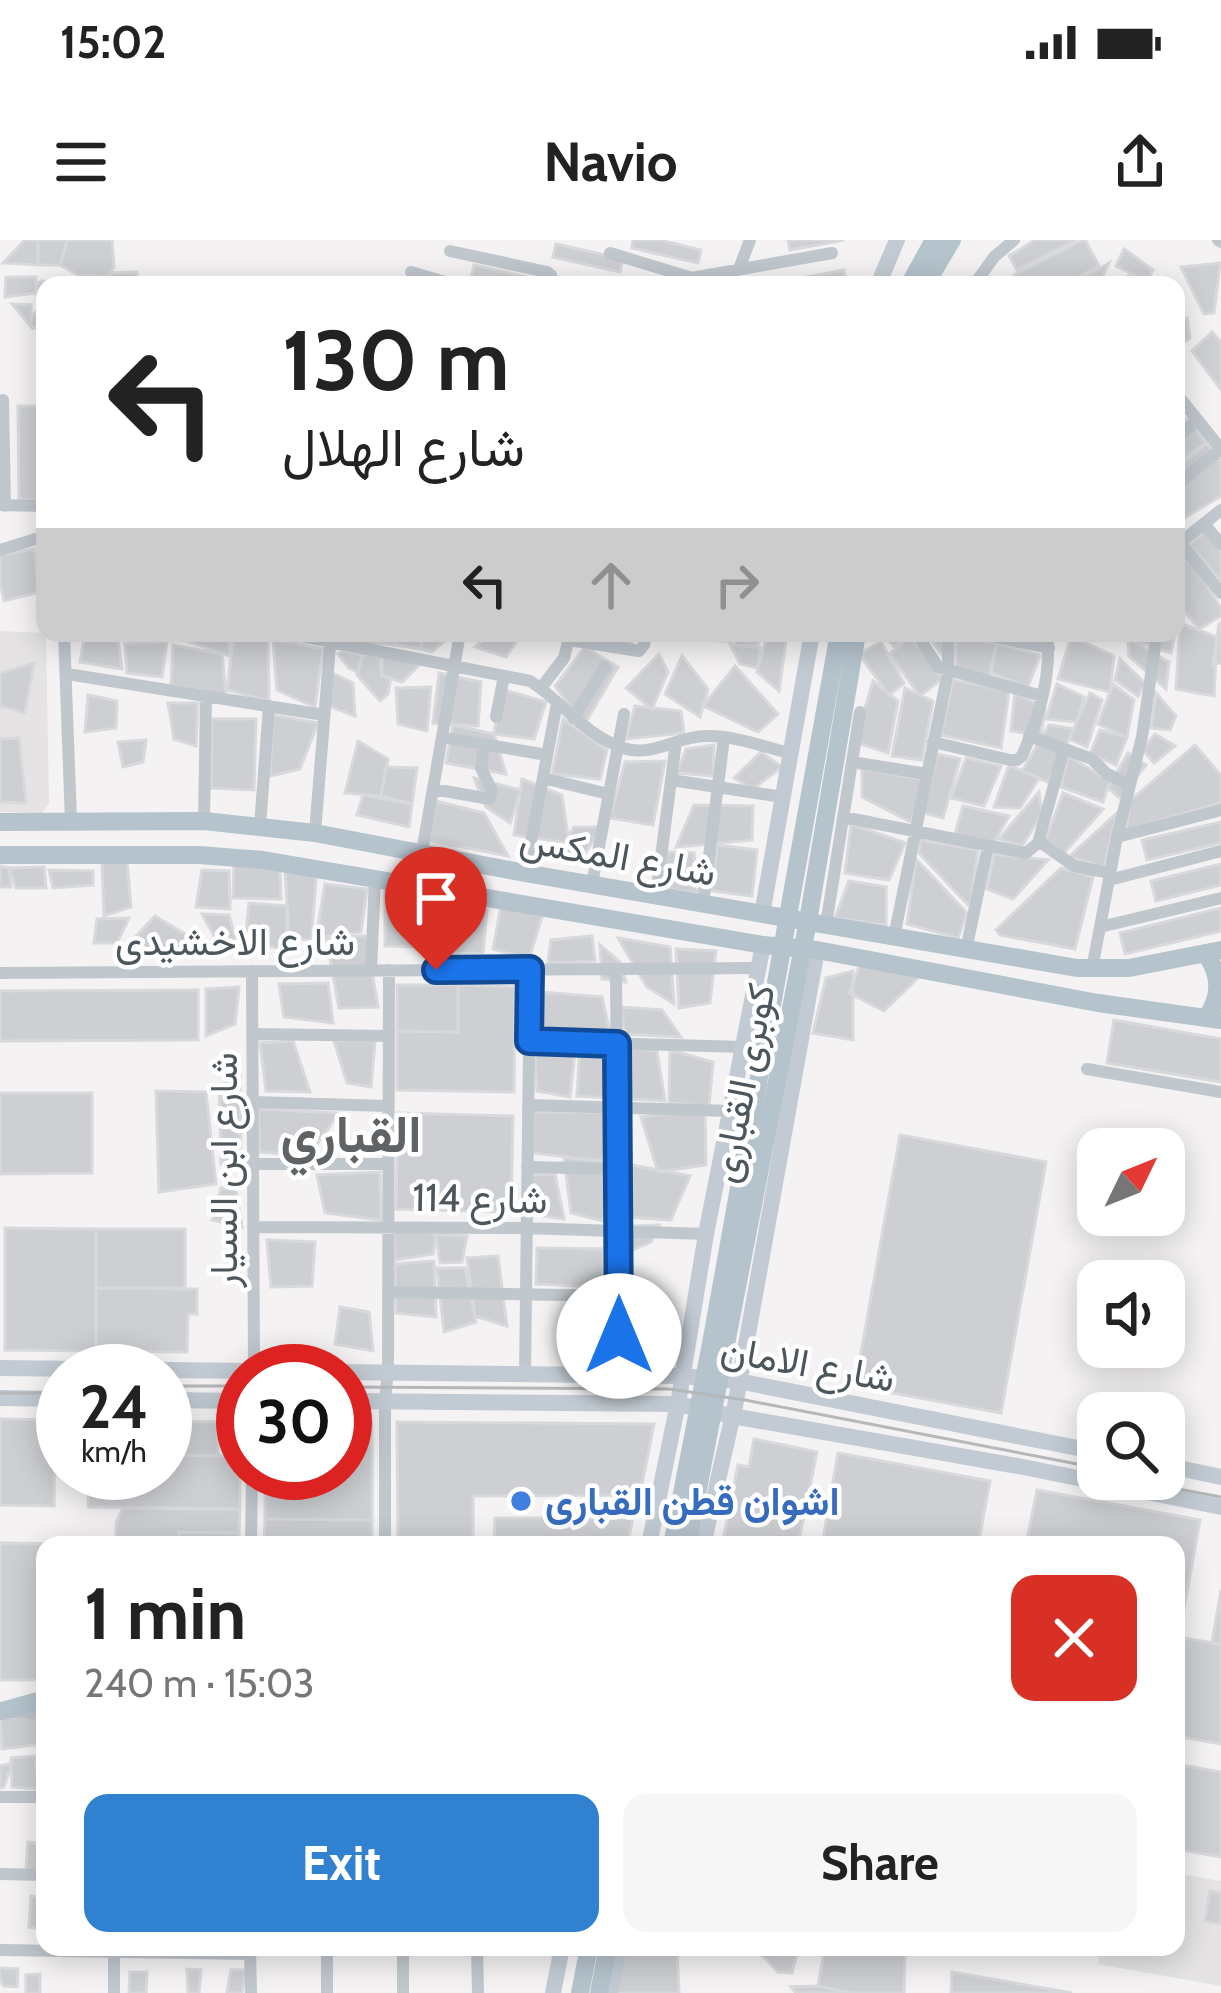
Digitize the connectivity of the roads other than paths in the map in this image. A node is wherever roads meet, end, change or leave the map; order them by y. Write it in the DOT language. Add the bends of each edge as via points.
graph roads {
  1 [pos="750,240"];
  2 [pos="897,240"];
  3 [pos="934,240"];
  4 [pos="952,240"];
  5 [pos="1014,240"];
  6 [pos="450,251"];
  7 [pos="610,253"];
  8 [pos="832,253"];
  9 [pos="739,269"];
  10 [pos="411,272"];
  11 [pos="425,276"];
  12 [pos="551,276"];
  13 [pos="685,276"];
  14 [pos="702,276"];
  15 [pos="882,276"];
  16 [pos="915,276"];
  17 [pos="930,276"];
  18 [pos="980,276"];
  19 [pos="3,400"];
  20 [pos="1185,404"];
  21 [pos="1198,420"];
  22 [pos="1185,431"];
  23 [pos="1221,449"];
  24 [pos="1185,478"];
  25 [pos="3,506"];
  26 [pos="36,506"];
  27 [pos="1221,510"];
  28 [pos="1204,524"];
  29 [pos="1185,539"];
  30 [pos="36,540"];
  31 [pos="1221,544"];
  32 [pos="0,550"];
  33 [pos="1185,552"];
  34 [pos="1221,593"];
  35 [pos="65,642"];
  36 [pos="330,642"];
  37 [pos="352,642"];
  38 [pos="458,642"];
  39 [pos="568,642"];
  40 [pos="597,642"];
  41 [pos="644,642"];
  42 [pos="810,642"];
  43 [pos="837,642"];
  44 [pos="855,642"];
  45 [pos="924,642"];
  46 [pos="948,642"];
  47 [pos="1048,642"];
  48 [pos="1156,642"];
  49 [pos="454,665"];
  50 [pos="605,667"];
  51 [pos="948,672"];
  52 [pos="67,674"];
  53 [pos="504,676"];
  54 [pos="541,688"];
  55 [pos="206,696"];
  56 [pos="1042,696"];
  57 [pos="557,703"];
  58 [pos="269,706"];
  59 [pos="860,712"];
  60 [pos="624,714"];
  61 [pos="324,715"];
  62 [pos="496,717"];
  63 [pos="573,718"];
  64 [pos="442,736"];
  65 [pos="1030,736"];
  66 [pos="724,739"];
  67 [pos="676,742"];
  68 [pos="933,742"];
  69 [pos="484,744"];
  70 [pos="617,746"];
  71 [pos="1064,749"];
  72 [pos="790,753"];
  73 [pos="547,755"];
  74 [pos="852,762"];
  75 [pos="927,774"];
  76 [pos="543,778"];
  77 [pos="671,780"];
  78 [pos="1130,785"];
  79 [pos="718,787"];
  80 [pos="433,789"];
  81 [pos="608,794"];
  82 [pos="783,797"];
  83 [pos="1221,810"];
  84 [pos="843,817"];
  85 [pos="71,821"];
  86 [pos="203,821"];
  87 [pos="0,822"];
  88 [pos="260,826"];
  89 [pos="915,832"];
  90 [pos="315,833"];
  91 [pos="1117,837"];
  92 [pos="1038,843"];
  93 [pos="988,846"];
  94 [pos="1221,851"];
  95 [pos="422,852"];
  96 [pos="0,855"];
  97 [pos="525,873"];
  98 [pos="1110,877"];
  99 [pos="376,878"];
  100 [pos="592,884"];
  101 [pos="656,895"];
  102 [pos="1221,898"];
  103 [pos="703,904"];
  104 [pos="762,914"];
  105 [pos="826,925"];
  106 [pos="1100,927"];
  107 [pos="894,938"];
  108 [pos="763,945"];
  109 [pos="817,950"];
  110 [pos="966,950"];
  111 [pos="1213,952"];
  112 [pos="759,968"];
  113 [pos="530,969"];
  114 [pos="616,969"];
  115 [pos="1093,969"];
  116 [pos="371,970"];
  117 [pos="389,970"];
  118 [pos="252,971"];
  119 [pos="0,973"];
  120 [pos="1214,1019"];
  121 [pos="252,1034"];
  122 [pos="388,1036"];
  123 [pos="529,1041"];
  124 [pos="617,1044"];
  125 [pos="744,1047"];
  126 [pos="1087,1069"];
  127 [pos="1221,1092"];
  128 [pos="253,1102"];
  129 [pos="527,1105"];
  130 [pos="388,1106"];
  131 [pos="617,1108"];
  132 [pos="731,1111"];
  133 [pos="253,1164"];
  134 [pos="388,1164"];
  135 [pos="526,1167"];
  136 [pos="618,1169"];
  137 [pos="253,1227"];
  138 [pos="388,1227"];
  139 [pos="525,1228"];
  140 [pos="617,1232"];
  141 [pos="706,1234"];
  142 [pos="388,1292"];
  143 [pos="525,1294"];
  144 [pos="618,1295"];
  145 [pos="254,1344"];
  146 [pos="0,1368"];
  147 [pos="216,1369"];
  148 [pos="372,1371"];
  149 [pos="388,1371"];
  150 [pos="526,1374"];
  151 [pos="619,1376"];
  152 [pos="682,1376"];
  153 [pos="738,1381"];
  154 [pos="0,1398"];
  155 [pos="36,1399"];
  156 [pos="372,1400"];
  157 [pos="386,1400"];
  158 [pos="677,1404"];
  159 [pos="732,1416"];
  160 [pos="1077,1448"];
  161 [pos="1185,1469"];
  162 [pos="1221,1477"];
  163 [pos="252,1500"];
  164 [pos="1221,1507"];
  165 [pos="251,1536"];
  166 [pos="385,1536"];
  167 [pos="651,1536"];
  168 [pos="674,1536"];
  169 [pos="689,1536"];
  170 [pos="705,1536"];
  171 [pos="36,1705"];
  172 [pos="1,1711"];
  173 [pos="0,1797"];
  174 [pos="36,1797"];
  175 [pos="0,1874"];
  176 [pos="36,1875"];
  177 [pos="0,1950"];
  178 [pos="36,1950"];
  179 [pos="114,1956"];
  180 [pos="250,1956"];
  181 [pos="327,1956"];
  182 [pos="404,1956"];
  183 [pos="477,1956"];
  184 [pos="560,1956"];
  185 [pos="587,1956"];
  186 [pos="606,1956"];
  187 [pos="617,1956"];
  188 [pos="114,1993"];
  189 [pos="251,1993"];
  190 [pos="327,1993"];
  191 [pos="404,1993"];
  192 [pos="478,1993"];
  193 [pos="553,1993"];
  194 [pos="580,1993"];
  195 [pos="599,1993"];
  196 [pos="610,1993"];
  1 -- 9 [label="street"];
  2 -- 15 [label="street"];
  3 -- 16 [label="main road"];
  4 -- 17 [label="main road"];
  5 -- 18 [label="street"];
  6 -- 12 [label="street"];
  7 -- 13 [label="street"];
  8 -- 9 [label="street"];
  9 -- 14 [label="street"];
  10 -- 11 [label="street"];
  19 -- 25 [label="street"];
  20 -- 21 [label="street"];
  21 -- 22 [label="street"];
  21 -- 23 [label="street"];
  23 -- 24 [label="street"];
  25 -- 26 [label="street"];
  27 -- 28 [label="street"];
  28 -- 29 [label="street"];
  28 -- 31 [label="street"];
  30 -- 32 [label="street"];
  33 -- 34 [label="street"];
  35 -- 52 [label="street"];
  36 -- 61 [label="street"];
  37 -- 49 [label="street"];
  38 -- 49 [label="street"];
  39 -- 54 [label="street"];
  40 -- 41 [label="street" via="638,651"];
  42 -- 72 [label="street"];
  43 -- 168 [label="main road, كوبرى القبارى"];
  44 -- 169 [label="main road, كوبرى القبارى"];
  45 -- 51 [label="street"];
  46 -- 51 [label="street"];
  47 -- 56 [label="street"];
  48 -- 78 [label="street"];
  49 -- 53 [label="street"];
  49 -- 64 [label="street"];
  50 -- 63 [label="street"];
  51 -- 56 [label="street"];
  51 -- 68 [label="street"];
  52 -- 55 [label="street"];
  52 -- 85 [label="street"];
  53 -- 54 [label="street"];
  53 -- 62 [label="street"];
  54 -- 57 [label="street"];
  55 -- 58 [label="street"];
  55 -- 86 [label="street"];
  56 -- 65 [label="street"];
  57 -- 63 [label="street"];
  57 -- 73 [label="street"];
  58 -- 61 [label="street"];
  58 -- 88 [label="street"];
  59 -- 74 [label="street"];
  60 -- 70 [label="street"];
  61 -- 90 [label="street"];
  63 -- 70 [label="street"];
  64 -- 69 [label="street"];
  64 -- 80 [label="street"];
  65 -- 68 [label="street" via="1017,760"];
  65 -- 71 [label="street"];
  66 -- 67 [label="street"];
  66 -- 72 [label="street"];
  66 -- 79 [label="street"];
  67 -- 70 [label="street" via="651,751"];
  67 -- 77 [label="street"];
  68 -- 75 [label="street"];
  69 -- 73 [label="street"];
  69 -- 80 [label="street" via="490,800"];
  70 -- 81 [label="street"];
  71 -- 78 [label="street"];
  71 -- 92 [label="street"];
  72 -- 82 [label="street"];
  73 -- 76 [label="street"];
  74 -- 75 [label="street"];
  74 -- 84 [label="street"];
  75 -- 89 [label="street"];
  76 -- 81 [label="street"];
  76 -- 97 [label="street"];
  77 -- 79 [label="street"];
  77 -- 101 [label="street"];
  78 -- 91 [label="street"];
  79 -- 82 [label="street"];
  79 -- 103 [label="street"];
  80 -- 95 [label="street"];
  81 -- 100 [label="street"];
  82 -- 104 [label="street"];
  83 -- 91 [label="street"];
  84 -- 89 [label="street"];
  84 -- 105 [label="street"];
  85 -- 86 [label="main road, شارع المكس"];
  85 -- 87 [label="main road, شارع المكس"];
  86 -- 88 [label="main road, شارع المكس"];
  88 -- 90 [label="main road, شارع المكس"];
  89 -- 93 [label="street"];
  89 -- 107 [label="street"];
  90 -- 95 [label="main road, شارع المكس"];
  91 -- 98 [label="street"];
  92 -- 93 [label="street" via="1026,853"];
  92 -- 98 [label="street"];
  93 -- 110 [label="street"];
  94 -- 98 [label="street"];
  95 -- 97 [label="main road, شارع المكس"];
  96 -- 99 [label="main road, شارع المكس" via="236,857"];
  97 -- 100 [label="main road, شارع المكس"];
  98 -- 106 [label="street"];
  99 -- 108 [label="main road, شارع المكس"];
  99 -- 116 [label="street"];
  100 -- 101 [label="main road, شارع المكس"];
  101 -- 103 [label="main road, شارع المكس"];
  102 -- 106 [label="street"];
  103 -- 104 [label="main road, شارع المكس"];
  104 -- 105 [label="main road, شارع المكس"];
  105 -- 107 [label="main road, شارع المكس"];
  106 -- 115 [label="street"];
  107 -- 110 [label="main road, شارع المكس"];
  108 -- 109 [label="main road, شارع المكس"];
  108 -- 112 [label="street"];
  109 -- 120 [label="main road, شارع المكس"];
  109 -- 153 [label="street"];
  110 -- 115 [label="main road, شارع المكس"];
  111 -- 115 [label="main road, شارع المكس"];
  111 -- 120 [label="main road" via="1221,982"];
  112 -- 114 [label="street, شارع الاخشيدى"];
  112 -- 125 [label="street"];
  113 -- 114 [label="street, شارع الاخشيدى"];
  113 -- 117 [label="street, شارع الاخشيدى"];
  113 -- 123 [label="street"];
  114 -- 124 [label="street"];
  116 -- 117 [label="street, شارع الاخشيدى"];
  116 -- 118 [label="street, شارع الاخشيدى"];
  117 -- 122 [label="street"];
  118 -- 119 [label="street, شارع الاخشيدى"];
  118 -- 121 [label="street, شارع ابن السيار"];
  121 -- 122 [label="street"];
  121 -- 128 [label="street, شارع ابن السيار"];
  122 -- 130 [label="street"];
  123 -- 124 [label="street"];
  123 -- 129 [label="street"];
  124 -- 125 [label="street"];
  124 -- 131 [label="street"];
  125 -- 132 [label="street"];
  126 -- 127 [label="street"];
  128 -- 130 [label="street"];
  128 -- 133 [label="street, شارع ابن السيار"];
  129 -- 131 [label="street"];
  129 -- 135 [label="street"];
  130 -- 134 [label="street"];
  131 -- 132 [label="street"];
  131 -- 136 [label="street"];
  132 -- 141 [label="street"];
  133 -- 134 [label="street"];
  133 -- 137 [label="street, شارع ابن السيار"];
  134 -- 138 [label="street"];
  135 -- 136 [label="street"];
  135 -- 139 [label="street"];
  136 -- 140 [label="street"];
  137 -- 138 [label="street, شارع 114"];
  137 -- 145 [label="street, شارع ابن السيار"];
  138 -- 139 [label="street, شارع 114"];
  138 -- 142 [label="street"];
  139 -- 140 [label="street, شارع 114"];
  139 -- 143 [label="street"];
  140 -- 141 [label="street, شارع 114"];
  140 -- 144 [label="street"];
  141 -- 152 [label="street"];
  142 -- 143 [label="street"];
  142 -- 149 [label="street"];
  143 -- 144 [label="street"];
  143 -- 150 [label="street"];
  144 -- 151 [label="street"];
  146 -- 147 [label="street, شارع الامان"];
  148 -- 149 [label="street, شارع الامان"];
  149 -- 150 [label="street, شارع الامان"];
  149 -- 157 [label="street"];
  150 -- 151 [label="street, شارع الامان"];
  151 -- 152 [label="street, شارع الامان"];
  152 -- 153 [label="street, شارع الامان"];
  152 -- 158 [label="street"];
  153 -- 159 [label="street"];
  153 -- 160 [label="street, شارع الامان"];
  154 -- 155 [label="street"];
  156 -- 157 [label="street, شارع الامان"];
  157 -- 158 [label="street, شارع الامان"];
  157 -- 166 [label="street"];
  158 -- 159 [label="street, شارع الامان"];
  158 -- 167 [label="street"];
  159 -- 164 [label="street, شارع الامان"];
  159 -- 170 [label="street"];
  161 -- 162 [label="street"];
  163 -- 165 [label="street"];
  171 -- 172 [label="main road"];
  173 -- 174 [label="street"];
  175 -- 176 [label="street"];
  177 -- 178 [label="street"];
  179 -- 188 [label="street"];
  180 -- 189 [label="street"];
  181 -- 190 [label="street"];
  182 -- 191 [label="street"];
  183 -- 192 [label="street"];
  184 -- 193 [label="street"];
  185 -- 194 [label="main road"];
  186 -- 195 [label="main road"];
  187 -- 196 [label="street"];
}
